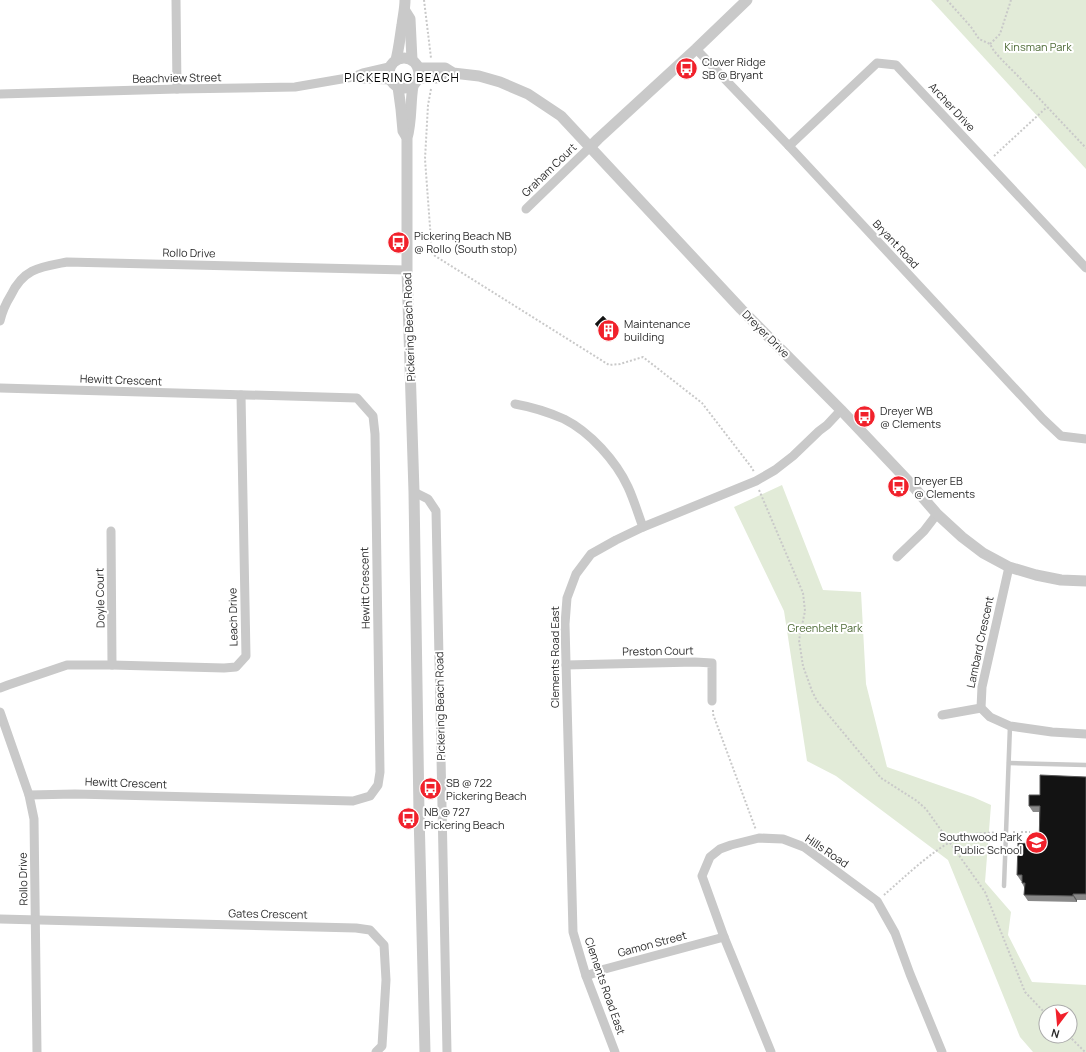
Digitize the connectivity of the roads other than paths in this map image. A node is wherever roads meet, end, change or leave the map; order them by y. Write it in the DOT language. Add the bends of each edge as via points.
graph roads {
  1 [pos="176,0"];
  2 [pos="746,0"];
  3 [pos="405,5"];
  4 [pos="696,49"];
  5 [pos="393,63"];
  6 [pos="415,73"];
  7 [pos="353,77"];
  8 [pos="394,84"];
  9 [pos="178,89"];
  10 [pos="0,94"];
  11 [pos="407,138"];
  12 [pos="788,146"];
  13 [pos="589,148"];
  14 [pos="526,209"];
  15 [pos="1086,268"];
  16 [pos="407,270"];
  17 [pos="0,321"];
  18 [pos="0,388"];
  19 [pos="241,395"];
  20 [pos="515,404"];
  21 [pos="841,410"];
  22 [pos="1086,439"];
  23 [pos="414,492"];
  24 [pos="937,514"];
  25 [pos="643,527"];
  26 [pos="111,531"];
  27 [pos="897,558"];
  28 [pos="1009,567"];
  29 [pos="1086,581"];
  30 [pos="112,665"];
  31 [pos="566,665"];
  32 [pos="0,688"];
  33 [pos="712,701"];
  34 [pos="981,708"];
  35 [pos="0,712"];
  36 [pos="942,715"];
  37 [pos="1010,726"];
  38 [pos="1086,734"];
  39 [pos="1009,763"];
  40 [pos="1086,765"];
  41 [pos="29,795"];
  42 [pos="1004,886"];
  43 [pos="0,920"];
  44 [pos="36,920"];
  45 [pos="724,937"];
  46 [pos="586,976"];
  47 [pos="37,1052"];
  48 [pos="376,1052"];
  49 [pos="425,1052"];
  50 [pos="447,1052"];
  51 [pos="615,1052"];
  52 [pos="771,1052"];
  53 [pos="942,1052"];
  1 -- 9 [label="street"];
  2 -- 4 [label="street"];
  3 -- 5 [label="street, Pickering Beach Road" via="400,42"];
  3 -- 6 [label="street, Pickering Beach Road" via="410,19"];
  4 -- 12 [label="street, Bryant Road"];
  4 -- 13 [label="street"];
  5 -- 6 [label="street" via="406,58"];
  5 -- 7 [label="street, Beachview Street"];
  5 -- 8 [label="street, Pickering Beach Road" via="389,76"];
  6 -- 8 [label="street" via="408,88"];
  6 -- 11 [label="street, Pickering Beach Road"];
  6 -- 13 [label="street, Dreyer Drive" via="432,73 437,78 453,73 479,76 528,94 561,116"];
  7 -- 8 [label="street, Beachview Street"];
  7 -- 9 [label="street, Beachview Street" via="295,87"];
  8 -- 11 [label="street, Pickering Beach Road" via="401,109 403,131"];
  9 -- 10 [label="street, Beachview Street"];
  11 -- 16 [label="street, Pickering Beach Road"];
  12 -- 15 [label="street, Archer Drive" via="877,63 896,65"];
  12 -- 22 [label="street, Bryant Road" via="1043,419 1061,436"];
  13 -- 14 [label="street, Graham Court"];
  13 -- 21 [label="street, Dreyer Drive" via="741,309"];
  16 -- 17 [label="street, Rollo Drive" via="68,262 43,266 27,274 16,285"];
  16 -- 23 [label="street, Pickering Beach Road"];
  18 -- 19 [label="street, Hewitt Crescent"];
  19 -- 30 [label="street, Leach Drive" via="246,656 236,667 224,668"];
  19 -- 41 [label="street, Hewitt Crescent" via="357,398 373,416 380,772 378,785 370,796 353,801"];
  20 -- 25 [label="street" via="539,409 565,420 588,434 616,464 629,488"];
  21 -- 24 [label="street, Dreyer Drive"];
  21 -- 25 [label="street, Clements Road East" via="775,470 756,481"];
  23 -- 49 [label="street, Pickering Beach Road"];
  23 -- 50 [label="street, Pickering Beach Road" via="428,499 436,511"];
  24 -- 27 [label="street"];
  24 -- 28 [label="street, Dreyer Drive" via="983,553"];
  25 -- 31 [label="street, Clements Road East" via="591,554 576,574 567,598"];
  26 -- 30 [label="street, Doyle Court"];
  28 -- 29 [label="street, Dreyer Drive" via="1061,580"];
  28 -- 34 [label="street, Lambard Crescent" via="982,687"];
  30 -- 32 [label="street, Leach Drive" via="67,665"];
  31 -- 33 [label="street, Preston Court" via="712,663"];
  31 -- 46 [label="street, Clements Road East" via="573,932"];
  34 -- 36 [label="street"];
  34 -- 37 [label="street" via="990,717"];
  35 -- 41 [label="street, Rollo Drive"];
  37 -- 38 [label="street"];
  37 -- 39 [label="lane"];
  39 -- 40 [label="lane"];
  39 -- 42 [label="lane"];
  41 -- 44 [label="street, Rollo Drive" via="34,819"];
  43 -- 44 [label="street, Gates Crescent"];
  44 -- 47 [label="street, Rollo Drive"];
  44 -- 48 [label="street, Gates Crescent" via="370,930 384,945 386,980 382,1046"];
  45 -- 46 [label="street, Gamon Street"];
  45 -- 52 [label="street, Hills Road"];
  45 -- 53 [label="street, Hills Road" via="702,876 710,857 720,849 759,838 783,839 804,847 877,901 895,933"];
  46 -- 51 [label="street, Clements Road East"];
}
